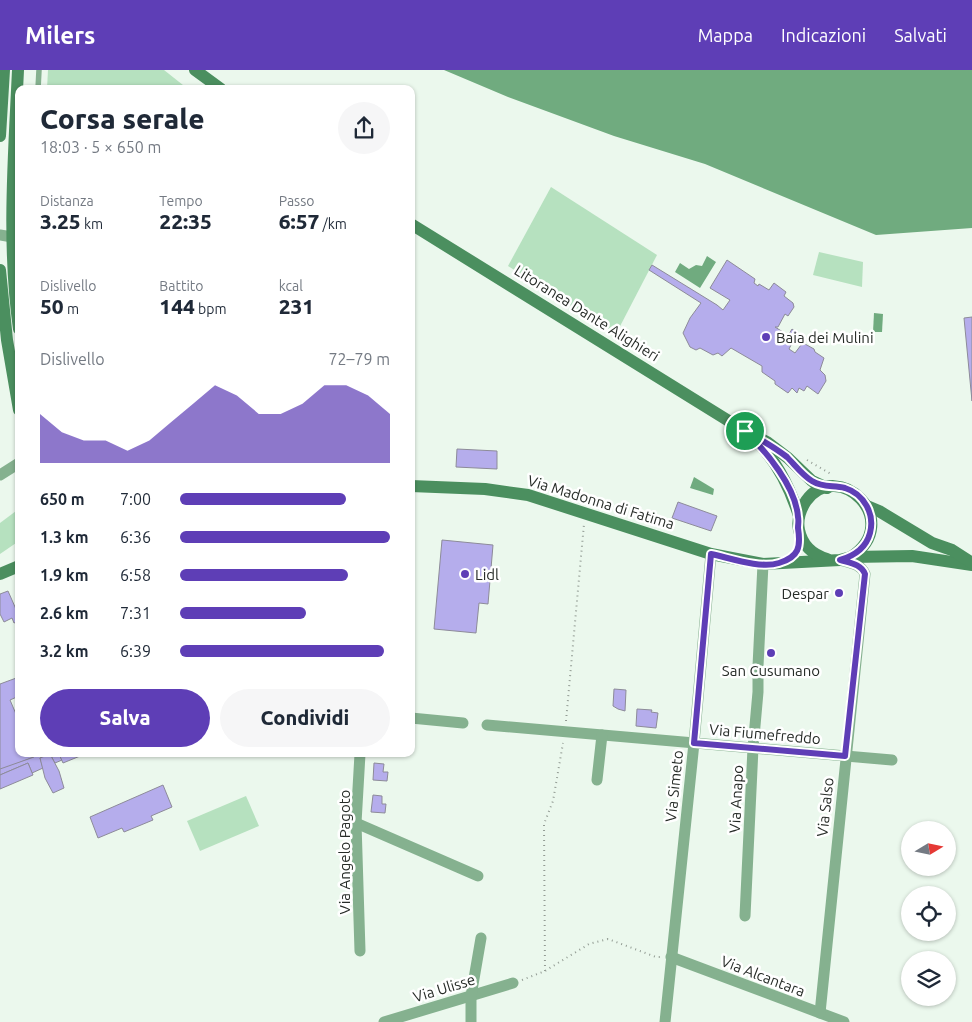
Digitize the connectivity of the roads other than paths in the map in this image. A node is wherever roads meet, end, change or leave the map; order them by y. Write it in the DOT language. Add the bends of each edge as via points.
graph roads {
  1 [pos="4,70"];
  2 [pos="18,70"];
  3 [pos="39,70"];
  4 [pos="195,70"];
  5 [pos="17,85"];
  6 [pos="38,85"];
  7 [pos="216,85"];
  8 [pos="1,97"];
  9 [pos="15,99"];
  10 [pos="0,136"];
  11 [pos="15,157"];
  12 [pos="415,226"];
  13 [pos="6,236"];
  14 [pos="0,270"];
  15 [pos="15,293"];
  16 [pos="15,387"];
  17 [pos="745,431"];
  18 [pos="15,466"];
  19 [pos="0,475"];
  20 [pos="415,486"];
  21 [pos="827,488"];
  22 [pos="867,506"];
  23 [pos="798,516"];
  24 [pos="801,537"];
  25 [pos="711,554"];
  26 [pos="840,559"];
  27 [pos="764,564"];
  28 [pos="778,564"];
  29 [pos="972,564"];
  30 [pos="15,568"];
  31 [pos="0,574"];
  32 [pos="415,718"];
  33 [pos="463,723"];
  34 [pos="487,725"];
  35 [pos="602,735"];
  36 [pos="694,743"];
  37 [pos="754,748"];
  38 [pos="845,756"];
  39 [pos="360,757"];
  40 [pos="892,760"];
  41 [pos="597,780"];
  42 [pos="356,823"];
  43 [pos="478,876"];
  44 [pos="745,916"];
  45 [pos="481,938"];
  46 [pos="360,951"];
  47 [pos="671,957"];
  48 [pos="513,984"];
  49 [pos="471,996"];
  50 [pos="820,1013"];
  51 [pos="384,1022"];
  52 [pos="471,1022"];
  53 [pos="665,1022"];
  54 [pos="844,1022"];
  1 -- 8 [label="main road"];
  2 -- 5 [label="main road"];
  3 -- 6 [label="lane"];
  4 -- 7 [label="main road"];
  8 -- 9 [label="street"];
  8 -- 10 [label="main road"];
  11 -- 13 [label="main road"];
  12 -- 17 [label="main road, Litoranea Dante Alighieri"];
  13 -- 15 [label="main road"];
  14 -- 16 [label="main road"];
  17 -- 21 [label="main road" via="767,442 812,481"];
  17 -- 23 [label="main road" via="760,445 784,478"];
  18 -- 19 [label="street"];
  20 -- 25 [label="main road, Via Madonna di Fatima" via="485,489 528,495"];
  21 -- 22 [label="main road" via="845,488 854,492"];
  21 -- 23 [label="main road" via="808,498"];
  22 -- 26 [label="main road" via="870,535 859,551"];
  22 -- 29 [label="main road" via="932,543 952,550"];
  23 -- 24 [label="main road"];
  24 -- 26 [label="main road" via="812,552"];
  24 -- 28 [label="main road" via="795,555"];
  25 -- 27 [label="main road, Via Madonna di Fatima"];
  25 -- 36 [label="street, Via Simeto"];
  26 -- 28 [label="main road, Via Madonna di Fatima"];
  26 -- 29 [label="main road, Via Madonna di Fatima" via="912,556"];
  26 -- 38 [label="street, Via Salso" via="855,564 865,574"];
  27 -- 28 [label="main road, Via Madonna di Fatima"];
  27 -- 37 [label="street, Via Anapo"];
  30 -- 31 [label="main road"];
  32 -- 33 [label="street"];
  34 -- 35 [label="street, Via Fiumefreddo"];
  35 -- 36 [label="street, Via Fiumefreddo"];
  35 -- 41 [label="street"];
  36 -- 37 [label="street, Via Fiumefreddo"];
  36 -- 47 [label="street, Via Simeto"];
  37 -- 38 [label="street, Via Fiumefreddo"];
  37 -- 44 [label="street, Via Anapo"];
  38 -- 40 [label="street, Via Fiumefreddo"];
  38 -- 50 [label="street, Via Salso"];
  39 -- 42 [label="street, Via Angelo Pagoto"];
  42 -- 43 [label="street"];
  42 -- 46 [label="street, Via Angelo Pagoto"];
  45 -- 49 [label="street"];
  47 -- 50 [label="street, Via Alcantara"];
  47 -- 53 [label="street, Via Simeto"];
  48 -- 49 [label="street, Via Ulisse"];
  49 -- 51 [label="street, Via Ulisse"];
  49 -- 52 [label="street"];
  50 -- 54 [label="street, Via Alcantara"];
}
